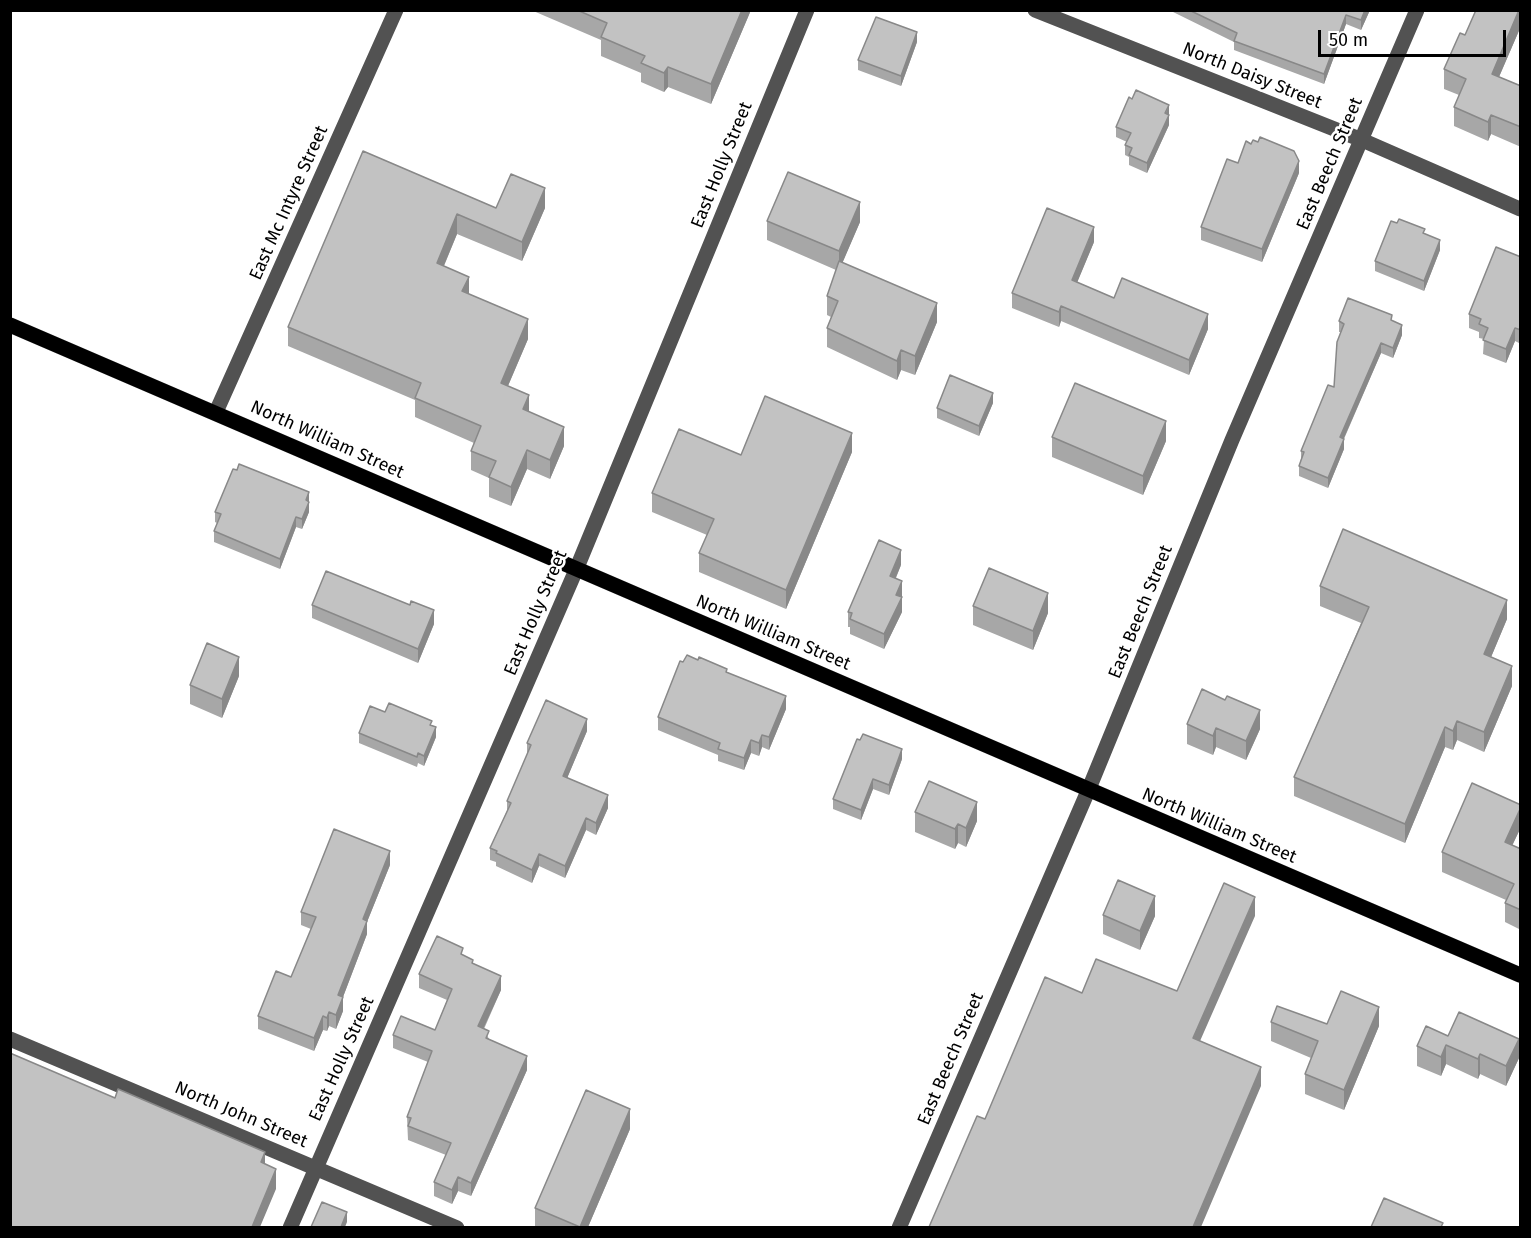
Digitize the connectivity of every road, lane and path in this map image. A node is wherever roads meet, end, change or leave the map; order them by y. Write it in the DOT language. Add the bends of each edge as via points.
graph roads {
  1 [pos="396,10"];
  2 [pos="807,10"];
  3 [pos="1035,10"];
  4 [pos="1417,10"];
  5 [pos="1362,140"];
  6 [pos="1521,208"];
  7 [pos="10,325"];
  8 [pos="216,412"];
  9 [pos="576,570"];
  10 [pos="1088,791"];
  11 [pos="1521,975"];
  12 [pos="10,1039"];
  13 [pos="316,1167"];
  14 [pos="290,1227"];
  15 [pos="457,1227"];
  16 [pos="899,1227"];
  1 -- 8 [label="street, East Mc Intyre Street"];
  2 -- 9 [label="street, East Holly Street"];
  3 -- 5 [label="street, North Daisy Street"];
  4 -- 5 [label="street, East Beech Street"];
  5 -- 6 [label="street, North Daisy Street"];
  5 -- 10 [label="street, East Beech Street" via="1232,440"];
  7 -- 8 [label="main road, North William Street"];
  8 -- 9 [label="main road, North William Street"];
  9 -- 10 [label="main road, North William Street"];
  9 -- 13 [label="street, East Holly Street"];
  10 -- 11 [label="main road, North William Street"];
  10 -- 16 [label="street, East Beech Street"];
  12 -- 13 [label="street, North John Street"];
  13 -- 14 [label="street, East Holly Street"];
  13 -- 15 [label="street, North John Street"];
}
